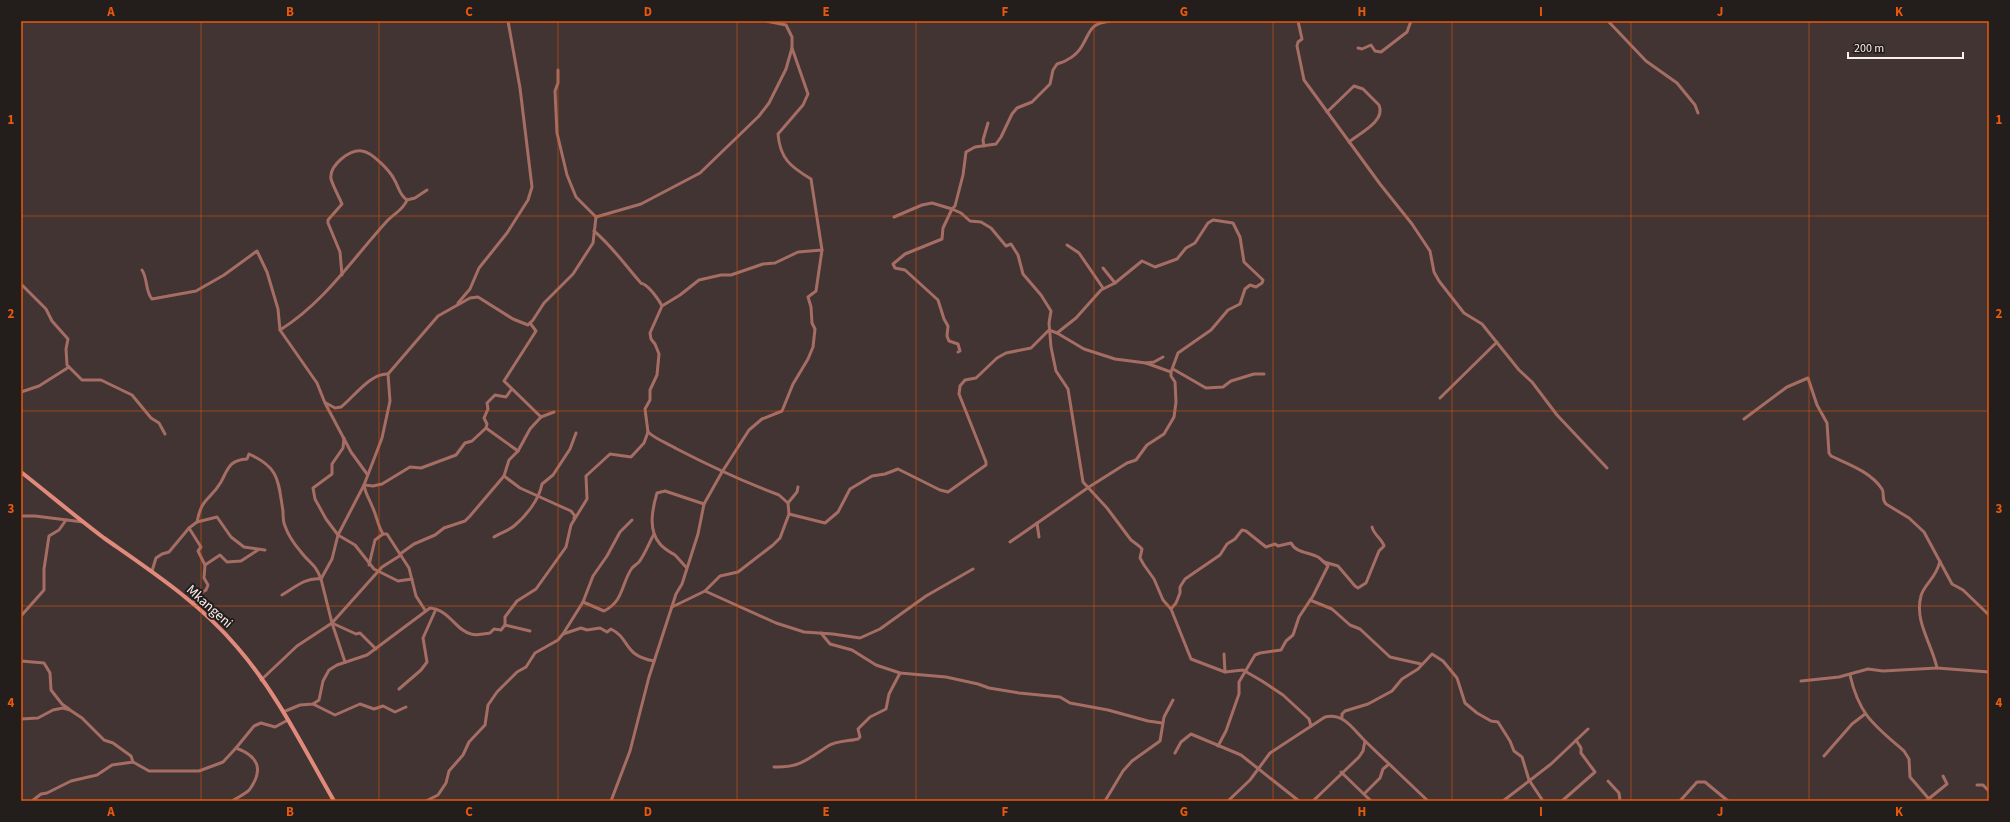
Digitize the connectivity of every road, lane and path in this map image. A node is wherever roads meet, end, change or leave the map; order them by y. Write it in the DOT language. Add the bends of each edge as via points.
graph roads {
  1 [pos="508,21"];
  2 [pos="766,21"];
  3 [pos="1110,21"];
  4 [pos="1298,21"];
  5 [pos="1411,21"];
  6 [pos="1608,21"];
  7 [pos="792,48"];
  8 [pos="1358,48"];
  9 [pos="558,70"];
  10 [pos="1327,112"];
  11 [pos="1698,112"];
  12 [pos="988,123"];
  13 [pos="1349,142"];
  14 [pos="984,146"];
  15 [pos="427,190"];
  16 [pos="406,200"];
  17 [pos="952,209"];
  18 [pos="596,217"];
  19 [pos="894,218"];
  20 [pos="594,231"];
  21 [pos="1067,245"];
  22 [pos="822,250"];
  23 [pos="1103,268"];
  24 [pos="142,270"];
  25 [pos="342,275"];
  26 [pos="1115,283"];
  27 [pos="21,284"];
  28 [pos="1103,288"];
  29 [pos="455,306"];
  30 [pos="662,306"];
  31 [pos="530,323"];
  32 [pos="280,330"];
  33 [pos="1049,330"];
  34 [pos="1057,333"];
  35 [pos="1497,342"];
  36 [pos="958,352"];
  37 [pos="1163,357"];
  38 [pos="1146,363"];
  39 [pos="68,367"];
  40 [pos="1172,371"];
  41 [pos="388,374"];
  42 [pos="1264,374"];
  43 [pos="511,390"];
  44 [pos="21,392"];
  45 [pos="1440,398"];
  46 [pos="325,402"];
  47 [pos="554,412"];
  48 [pos="541,417"];
  49 [pos="1744,420"];
  50 [pos="486,428"];
  51 [pos="648,432"];
  52 [pos="576,433"];
  53 [pos="165,434"];
  54 [pos="344,438"];
  55 [pos="518,451"];
  56 [pos="1607,468"];
  57 [pos="21,472"];
  58 [pos="722,472"];
  59 [pos="367,474"];
  60 [pos="504,476"];
  61 [pos="364,485"];
  62 [pos="798,487"];
  63 [pos="1089,487"];
  64 [pos="538,496"];
  65 [pos="788,503"];
  66 [pos="704,504"];
  67 [pos="789,514"];
  68 [pos="21,516"];
  69 [pos="66,520"];
  70 [pos="574,520"];
  71 [pos="632,520"];
  72 [pos="84,522"];
  73 [pos="196,522"];
  74 [pos="1037,523"];
  75 [pos="1372,527"];
  76 [pos="189,528"];
  77 [pos="382,534"];
  78 [pos="654,534"];
  79 [pos="338,535"];
  80 [pos="494,537"];
  81 [pos="1039,537"];
  82 [pos="1010,542"];
  83 [pos="258,550"];
  84 [pos="265,550"];
  85 [pos="400,554"];
  86 [pos="1940,561"];
  87 [pos="1324,562"];
  88 [pos="205,565"];
  89 [pos="369,565"];
  90 [pos="686,567"];
  91 [pos="973,569"];
  92 [pos="152,571"];
  93 [pos="378,572"];
  94 [pos="321,579"];
  95 [pos="412,579"];
  96 [pos="705,591"];
  97 [pos="282,595"];
  98 [pos="1310,600"];
  99 [pos="583,602"];
  100 [pos="193,603"];
  101 [pos="672,607"];
  102 [pos="436,609"];
  103 [pos="1171,609"];
  104 [pos="425,610"];
  105 [pos="1989,615"];
  106 [pos="21,616"];
  107 [pos="332,623"];
  108 [pos="505,625"];
  109 [pos="530,631"];
  110 [pos="821,633"];
  111 [pos="563,634"];
  112 [pos="376,648"];
  113 [pos="1224,654"];
  114 [pos="21,661"];
  115 [pos="654,661"];
  116 [pos="345,662"];
  117 [pos="1421,664"];
  118 [pos="1937,668"];
  119 [pos="1246,671"];
  120 [pos="1225,672"];
  121 [pos="1989,672"];
  122 [pos="900,673"];
  123 [pos="1850,674"];
  124 [pos="262,680"];
  125 [pos="1801,681"];
  126 [pos="399,689"];
  127 [pos="1173,700"];
  128 [pos="313,704"];
  129 [pos="406,707"];
  130 [pos="70,710"];
  131 [pos="283,712"];
  132 [pos="1865,714"];
  133 [pos="1342,717"];
  134 [pos="21,719"];
  135 [pos="288,720"];
  136 [pos="1162,723"];
  137 [pos="1311,726"];
  138 [pos="1588,729"];
  139 [pos="1576,740"];
  140 [pos="1365,741"];
  141 [pos="1218,746"];
  142 [pos="236,748"];
  143 [pos="1175,754"];
  144 [pos="1824,756"];
  145 [pos="132,762"];
  146 [pos="1389,764"];
  147 [pos="774,767"];
  148 [pos="1257,769"];
  149 [pos="1341,772"];
  150 [pos="1943,776"];
  151 [pos="1529,780"];
  152 [pos="1608,781"];
  153 [pos="1977,785"];
  154 [pos="1989,791"];
  155 [pos="1364,794"];
  156 [pos="1928,800"];
  157 [pos="32,801"];
  158 [pos="232,801"];
  159 [pos="334,801"];
  160 [pos="426,801"];
  161 [pos="611,801"];
  162 [pos="1105,801"];
  163 [pos="1228,801"];
  164 [pos="1299,801"];
  165 [pos="1312,801"];
  166 [pos="1371,801"];
  167 [pos="1428,801"];
  168 [pos="1503,801"];
  169 [pos="1543,801"];
  170 [pos="1562,801"];
  171 [pos="1620,801"];
  172 [pos="1680,801"];
  173 [pos="1728,801"];
  1 -- 29 [label="street" via="520,88 532,187 528,200 512,226 479,268 470,289"];
  2 -- 7 [label="street" via="786,25 792,37"];
  3 -- 14 [label="street" via="1098,24 1090,30 1078,51 1066,62 1057,64 1050,84 1032,102 1017,108 996,144"];
  4 -- 10 [label="street" via="1302,39 1297,46 1304,80"];
  5 -- 8 [label="street" via="1407,32 1381,52 1375,51 1371,45"];
  6 -- 11 [label="street" via="1646,61 1665,72 1677,83"];
  7 -- 18 [label="street" via="786,69 760,116 700,173 641,204"];
  7 -- 22 [label="street" via="808,94 803,105 778,134 779,143 781,152 794,169 812,180"];
  9 -- 18 [label="street" via="555,91 563,160 576,196"];
  10 -- 13 [label="street"];
  10 -- 13 [label="street" via="1354,86 1363,89 1380,105 1380,115 1376,121"];
  12 -- 14 [label="street" via="983,140"];
  13 -- 35 [label="street" via="1430,251 1434,272 1439,280 1464,313 1482,324"];
  14 -- 17 [label="street" via="966,152 959,192"];
  15 -- 16 [label="street" via="415,198"];
  16 -- 25 [label="street" via="404,206 388,220"];
  16 -- 25 [label="street" via="389,172 367,152 350,153 338,162 331,172 331,180 342,204 328,223 340,252"];
  17 -- 19 [label="street" via="932,203"];
  17 -- 33 [label="street" via="970,221 981,222 991,228 1006,246 1012,244 1023,274 1051,311"];
  17 -- 36 [label="street" via="943,228 942,239 905,254 893,264 895,268 905,270 938,300 948,326 947,336 949,341 958,344"];
  18 -- 20 [label="street"];
  20 -- 30 [label="street" via="632,270 640,283 658,298"];
  20 -- 31 [label="street" via="593,243 573,274 544,303"];
  21 -- 28 [label="street" via="1079,254"];
  22 -- 30 [label="street" via="798,252 775,263 699,280"];
  22 -- 58 [label="street" via="816,291 808,297 815,330 808,359 793,384 782,411 762,419 749,430"];
  23 -- 26 [label="street"];
  24 -- 32 [label="street" via="146,275 152,299 164,298 196,292 258,252 278,309"];
  25 -- 32 [label="street" via="297,319"];
  26 -- 28 [label="street"];
  26 -- 40 [label="street" via="1142,261 1155,267 1177,259 1186,248 1195,243 1206,224 1214,220 1233,223 1240,237 1244,262 1263,280 1262,283 1256,287 1250,285 1245,289 1240,304 1228,310 1211,330 1178,353"];
  27 -- 39 [label="street" via="46,309 52,321 68,339"];
  28 -- 34 [label="street" via="1076,318"];
  29 -- 31 [label="street" via="478,297 513,319 528,325"];
  29 -- 41 [label="street" via="433,320"];
  30 -- 51 [label="street" via="650,333 659,354 657,375 645,409"];
  31 -- 43 [label="street" via="536,331 504,381"];
  32 -- 46 [label="street" via="317,383"];
  33 -- 34 [label="street"];
  33 -- 63 [label="street" via="1056,371 1068,389 1083,482"];
  33 -- 67 [label="street" via="1031,348 1006,353 976,378 965,380 960,386 959,394 986,462 986,465 970,477 948,492 898,469 872,476 850,489 838,512 825,523"];
  34 -- 38 [label="street" via="1084,349 1115,359"];
  35 -- 45 [label="street"];
  35 -- 56 [label="street" via="1557,415"];
  37 -- 38 [label="street"];
  38 -- 40 [label="street"];
  39 -- 44 [label="street" via="39,386"];
  39 -- 53 [label="street" via="82,380 97,379 132,395 151,418 159,423"];
  40 -- 42 [label="street" via="1206,388 1223,387 1231,381 1254,374"];
  40 -- 63 [label="street" via="1176,402 1170,426 1164,434 1147,445 1136,460"];
  41 -- 46 [label="street" via="369,382 341,408 335,408"];
  41 -- 59 [label="street" via="388,415 382,438"];
  43 -- 48 [label="street" via="522,397"];
  43 -- 50 [label="street" via="506,398 495,395 487,403 488,410 484,416"];
  46 -- 54 [label="street"];
  47 -- 48 [label="street"];
  48 -- 55 [label="street" via="530,429"];
  49 -- 86 [label="street" via="1787,387 1808,378 1817,405 1827,423 1831,456 1863,472 1881,488 1883,501 1909,518 1924,532"];
  50 -- 55 [label="street"];
  50 -- 61 [label="street" via="472,441 465,443 456,455 421,468 410,467 382,484"];
  51 -- 58 [label="street" via="665,444"];
  51 -- 70 [label="street" via="644,443 631,457 610,454 586,476 587,499"];
  52 -- 64 [label="street" via="570,450 553,475 542,484"];
  54 -- 59 [label="street"];
  54 -- 79 [label="street" via="343,448 332,464 332,474 313,488 315,499"];
  55 -- 60 [label="street" via="509,460"];
  57 -- 72 [label="street, Mkangeni"];
  58 -- 65 [label="street" via="779,495"];
  58 -- 66 [label="street"];
  59 -- 61 [label="street"];
  60 -- 64 [label="street" via="520,488"];
  60 -- 85 [label="street" via="465,521 444,528"];
  61 -- 77 [label="street"];
  61 -- 79 [label="street"];
  62 -- 65 [label="street"];
  63 -- 74 [label="street"];
  63 -- 103 [label="street" via="1131,540 1140,546 1140,558 1154,579 1163,600"];
  64 -- 70 [label="street" via="571,511 575,516"];
  64 -- 80 [label="street" via="528,512 514,526"];
  65 -- 67 [label="street"];
  66 -- 78 [label="street" via="665,491 657,493 651,511"];
  66 -- 90 [label="street" via="698,534"];
  67 -- 96 [label="street" via="780,538 773,545 738,572 720,576"];
  68 -- 69 [label="street"];
  69 -- 72 [label="street"];
  69 -- 106 [label="street" via="59,530 48,538 44,592"];
  70 -- 108 [label="street" via="566,547 536,589 517,601 505,616"];
  71 -- 99 [label="street" via="620,532 593,576"];
  72 -- 92 [label="street, Mkangeni"];
  73 -- 76 [label="street"];
  73 -- 83 [label="street" via="217,517 231,537 244,547 254,547"];
  73 -- 94 [label="street" via="202,504 222,482 223,475 231,464 247,459 249,454 254,456 269,466 280,484 284,526 301,552 317,568"];
  74 -- 81 [label="street"];
  74 -- 82 [label="street"];
  75 -- 87 [label="street" via="1384,546 1379,551 1366,583 1361,587 1354,586 1338,566"];
  76 -- 88 [label="street" via="200,542 201,547 198,551"];
  76 -- 92 [label="street" via="169,552 156,558"];
  77 -- 85 [label="street" via="387,534"];
  77 -- 89 [label="street" via="375,540"];
  78 -- 90 [label="street" via="661,545"];
  78 -- 99 [label="street" via="638,563 629,573 621,596 609,608 604,611"];
  79 -- 89 [label="street" via="355,545"];
  79 -- 94 [label="street" via="332,559"];
  83 -- 84 [label="street"];
  83 -- 88 [label="street" via="241,561 227,562 220,555"];
  85 -- 93 [label="street"];
  85 -- 95 [label="street" via="409,568"];
  86 -- 105 [label="street" via="1952,584"];
  86 -- 118 [label="street" via="1936,575 1923,592 1919,611 1921,624 1934,653"];
  87 -- 98 [label="street" via="1328,566"];
  87 -- 103 [label="street" via="1316,556 1305,554 1291,543 1266,547 1242,530 1227,544 1220,555 1185,579"];
  88 -- 100 [label="street" via="204,578 208,585 206,590 196,596"];
  89 -- 93 [label="street"];
  90 -- 101 [label="street"];
  91 -- 110 [label="street" via="926,596 880,629 860,638"];
  92 -- 100 [label="street, Mkangeni"];
  93 -- 95 [label="street" via="398,581"];
  93 -- 107 [label="street"];
  94 -- 97 [label="street" via="304,581"];
  94 -- 107 [label="street"];
  95 -- 104 [label="street" via="416,596"];
  96 -- 101 [label="street"];
  96 -- 110 [label="street" via="776,623 804,632"];
  98 -- 117 [label="street" via="1332,609 1350,625 1360,628 1390,657"];
  98 -- 119 [label="street" via="1297,620 1293,636 1286,641 1284,647 1281,650 1260,652"];
  99 -- 111 [label="street"];
  100 -- 124 [label="street, Mkangeni" via="238,648"];
  101 -- 115 [label="street"];
  102 -- 104 [label="street"];
  102 -- 108 [label="street" via="448,615 469,634 490,633 494,629 501,630"];
  102 -- 126 [label="street" via="423,638 427,662"];
  103 -- 120 [label="street" via="1191,659"];
  104 -- 112 [label="street"];
  107 -- 112 [label="street" via="356,634 360,633"];
  107 -- 116 [label="street"];
  107 -- 124 [label="street" via="297,646"];
  108 -- 109 [label="street"];
  110 -- 122 [label="street" via="830,644 852,650 876,665"];
  111 -- 115 [label="street" via="581,628 600,628 607,632 611,629 618,633 629,650 639,657"];
  111 -- 160 [label="street" via="558,640 535,653 526,667 517,672 497,692 488,705 485,725 469,742 463,755 449,771 446,783 438,795"];
  112 -- 116 [label="street" via="367,655"];
  113 -- 120 [label="street"];
  114 -- 130 [label="street" via="44,663 50,673 49,682 53,694"];
  115 -- 161 [label="street" via="630,751"];
  116 -- 128 [label="street" via="329,670 323,681 319,700"];
  117 -- 133 [label="street" via="1392,691 1368,704 1345,711"];
  117 -- 151 [label="street" via="1432,654 1443,661 1457,678 1465,702 1477,713 1498,722 1514,751 1522,757"];
  118 -- 121 [label="street"];
  118 -- 123 [label="street" via="1883,671 1868,669"];
  119 -- 120 [label="street"];
  119 -- 137 [label="street" via="1283,695 1309,719"];
  119 -- 141 [label="street" via="1239,682 1239,694"];
  122 -- 136 [label="street" via="946,677 989,688 1060,697 1070,703"];
  122 -- 147 [label="street" via="889,694 886,709 870,717 858,729 858,739 829,745 801,763 784,768"];
  123 -- 125 [label="street"];
  123 -- 132 [label="street" via="1855,696"];
  124 -- 131 [label="street, Mkangeni"];
  127 -- 136 [label="street"];
  128 -- 129 [label="street" via="335,715 360,704 374,709 383,706 395,712"];
  128 -- 131 [label="street" via="300,705"];
  130 -- 134 [label="street" via="59,709 38,718"];
  130 -- 145 [label="street" via="104,740 113,743 131,756"];
  131 -- 135 [label="street, Mkangeni"];
  132 -- 144 [label="street" via="1852,724"];
  132 -- 156 [label="street" via="1904,751 1909,759 1910,777"];
  133 -- 137 [label="street" via="1325,717"];
  133 -- 140 [label="street"];
  135 -- 142 [label="street" via="275,727 261,722 254,726"];
  135 -- 159 [label="street, Mkangeni"];
  136 -- 162 [label="street" via="1160,741 1132,761"];
  137 -- 148 [label="street" via="1270,753"];
  138 -- 139 [label="street"];
  139 -- 151 [label="street"];
  139 -- 170 [label="street" via="1595,772"];
  140 -- 146 [label="street"];
  140 -- 149 [label="street" via="1359,757"];
  141 -- 143 [label="street" via="1191,734 1181,742"];
  141 -- 148 [label="street" via="1241,755"];
  142 -- 145 [label="street" via="218,764 199,771 149,771"];
  142 -- 158 [label="street" via="248,753 258,764 259,770 250,789"];
  145 -- 157 [label="street" via="112,765 97,775 71,781 41,794"];
  146 -- 155 [label="street" via="1383,769 1380,778"];
  146 -- 167 [label="street"];
  148 -- 163 [label="street" via="1250,780"];
  148 -- 164 [label="street"];
  149 -- 155 [label="street"];
  149 -- 165 [label="street"];
  150 -- 156 [label="street" via="1947,784"];
  151 -- 168 [label="street"];
  151 -- 169 [label="street"];
  152 -- 171 [label="street" via="1619,793"];
  153 -- 154 [label="street" via="1983,785"];
  155 -- 166 [label="street"];
  172 -- 173 [label="street" via="1697,782 1705,782"];
}
